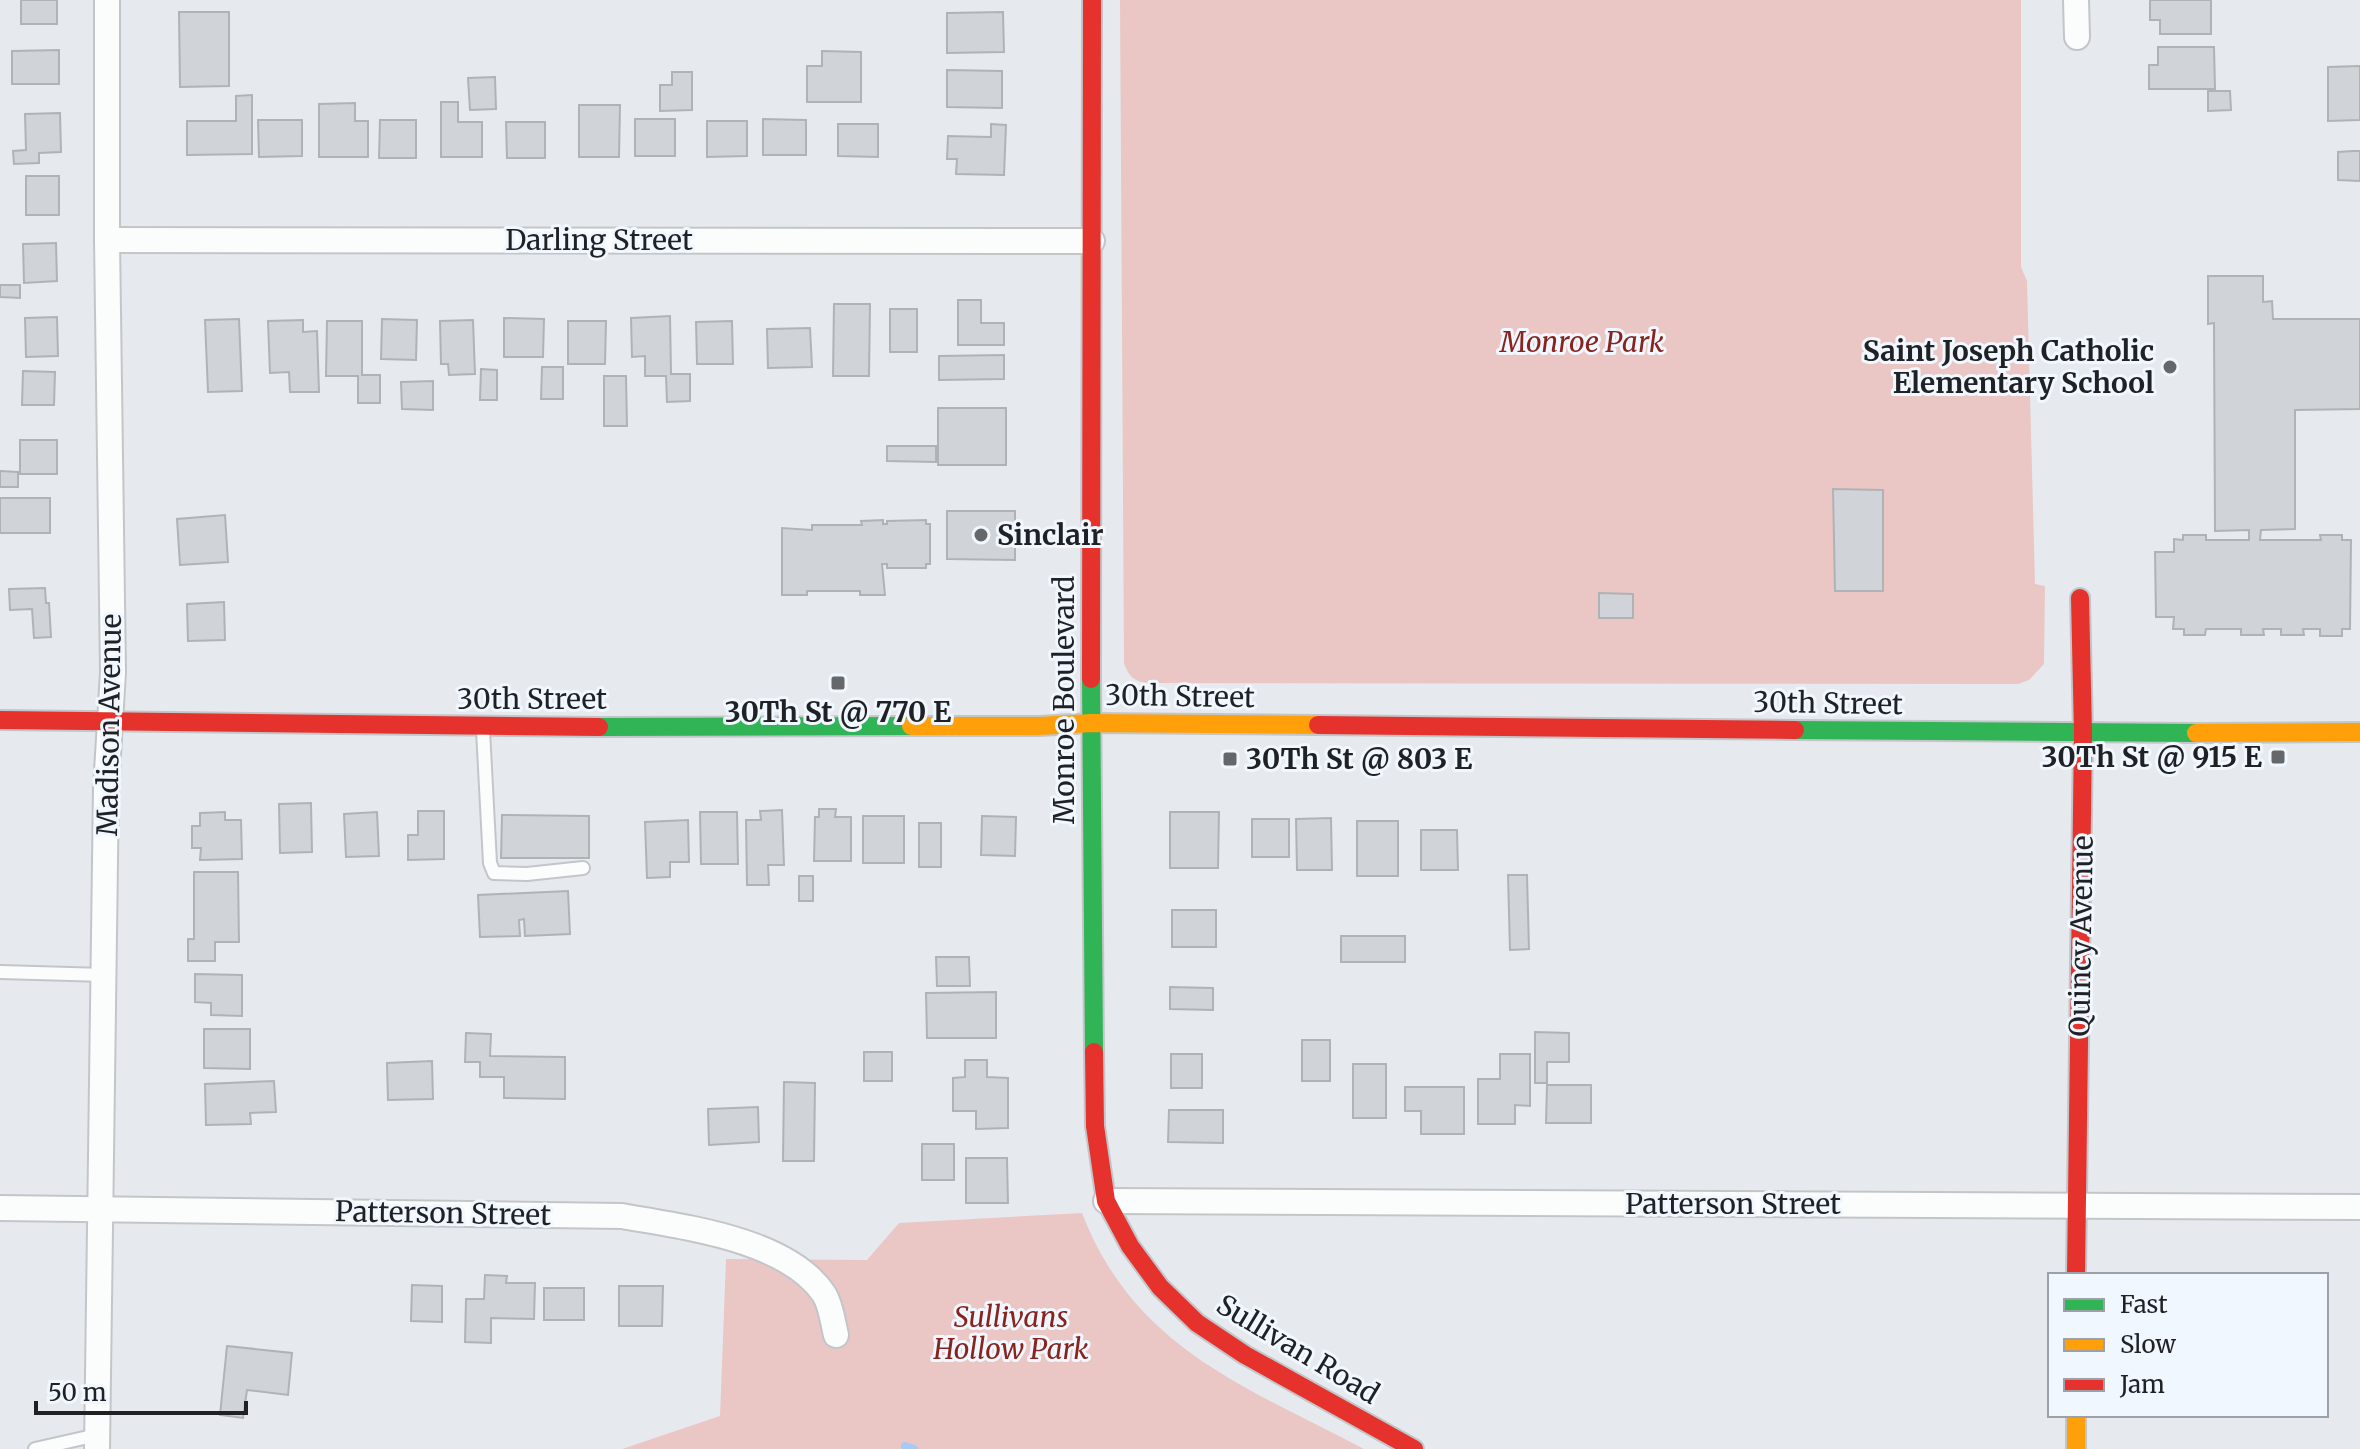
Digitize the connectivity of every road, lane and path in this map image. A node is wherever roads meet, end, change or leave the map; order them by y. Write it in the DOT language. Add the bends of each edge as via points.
graph roads {
  1 [pos="107,0"];
  2 [pos="1092,0"];
  3 [pos="2076,0"];
  4 [pos="2077,37"];
  5 [pos="107,240"];
  6 [pos="1092,241"];
  7 [pos="2080,598"];
  8 [pos="0,720"];
  9 [pos="110,720"];
  10 [pos="1092,723"];
  11 [pos="483,727"];
  12 [pos="2360,732"];
  13 [pos="2083,733"];
  14 [pos="583,868"];
  15 [pos="0,972"];
  16 [pos="105,975"];
  17 [pos="1106,1201"];
  18 [pos="2077,1205"];
  19 [pos="99,1207"];
  20 [pos="2360,1207"];
  21 [pos="0,1208"];
  22 [pos="2076,1273"];
  23 [pos="1160,1287"];
  24 [pos="836,1335"];
  25 [pos="2076,1417"];
  26 [pos="97,1442"];
  27 [pos="35,1449"];
  28 [pos="1414,1449"];
  29 [pos="2076,1449"];
  1 -- 5 [label="street, Madison Avenue"];
  2 -- 6 [label="main road, Monroe Boulevard"];
  3 -- 4 [label="street"];
  5 -- 6 [label="street, Darling Street"];
  5 -- 9 [label="street, Madison Avenue"];
  6 -- 10 [label="main road, Monroe Boulevard"];
  7 -- 13 [label="main road, Quincy Avenue"];
  8 -- 9 [label="main road, 30th Street"];
  9 -- 11 [label="main road, 30th Street"];
  9 -- 16 [label="street, Madison Avenue"];
  10 -- 11 [label="main road, 30th Street"];
  10 -- 13 [label="main road, 30th Street"];
  10 -- 17 [label="main road, Monroe Boulevard" via="1095,1126"];
  11 -- 14 [label="lane" via="494,873"];
  12 -- 13 [label="main road, 30th Street"];
  13 -- 18 [label="main road, Quincy Avenue"];
  15 -- 16 [label="lane"];
  16 -- 19 [label="street, Madison Avenue"];
  17 -- 18 [label="street, Patterson Street"];
  17 -- 23 [label="main road, Monroe Boulevard"];
  18 -- 20 [label="street, Patterson Street"];
  18 -- 22 [label="main road, Quincy Avenue"];
  19 -- 21 [label="street, Patterson Street"];
  19 -- 24 [label="street, Patterson Street" via="622,1216 752,1246 785,1260 825,1296"];
  19 -- 26 [label="street, Madison Avenue"];
  23 -- 28 [label="main road, Sullivan Road" via="1197,1323 1245,1355"];
  25 -- 29 [label="main road"];
  26 -- 27 [label="lane"];
}
